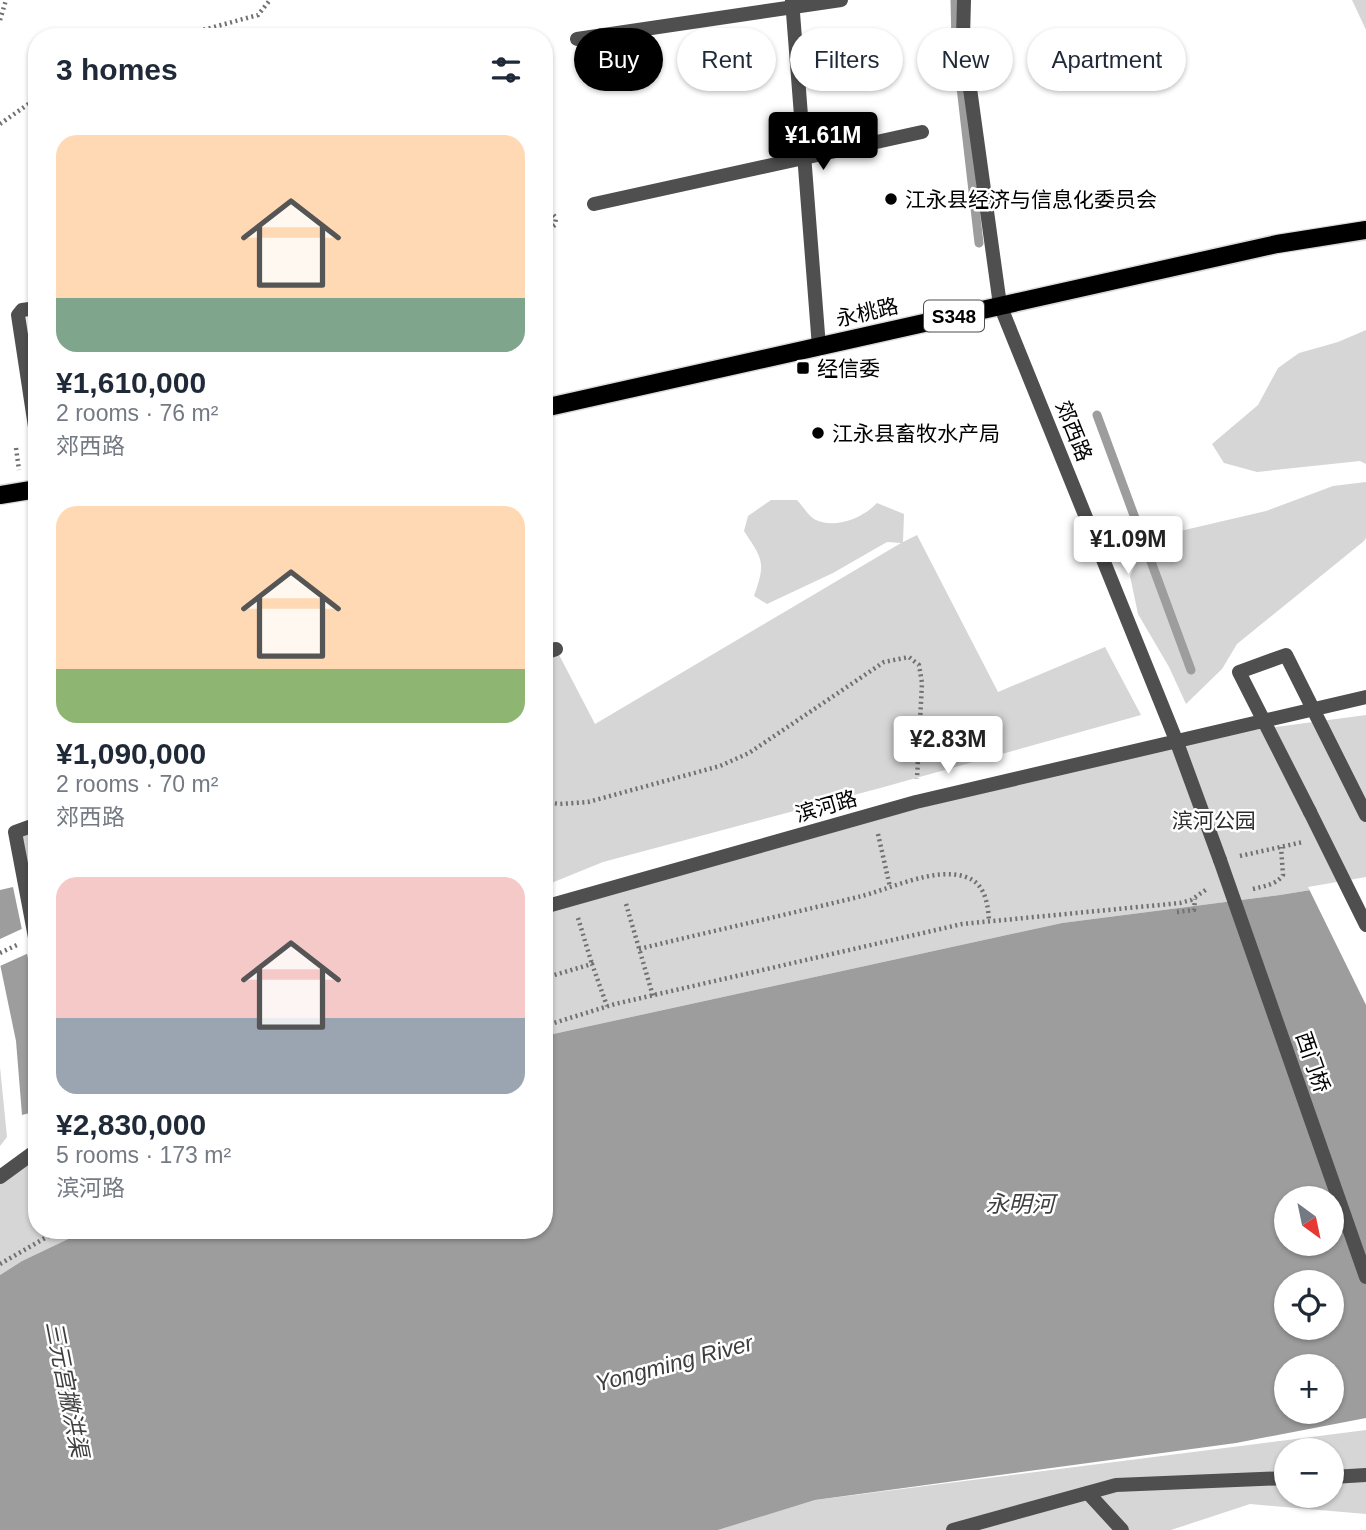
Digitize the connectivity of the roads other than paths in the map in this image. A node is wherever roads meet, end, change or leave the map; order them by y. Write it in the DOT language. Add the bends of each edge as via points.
graph roads {
  1 [pos="841,0"];
  2 [pos="964,0"];
  3 [pos="792,4"];
  4 [pos="649,28"];
  5 [pos="922,132"];
  6 [pos="804,158"];
  7 [pos="594,204"];
  8 [pos="1366,230"];
  9 [pos="1000,305"];
  10 [pos="28,309"];
  11 [pos="819,347"];
  12 [pos="28,380"];
  13 [pos="553,406"];
  14 [pos="28,490"];
  15 [pos="0,495"];
  16 [pos="1366,697"];
  17 [pos="1313,709"];
  18 [pos="1263,720"];
  19 [pos="1176,740"];
  20 [pos="1366,816"];
  21 [pos="28,827"];
  22 [pos="1220,860"];
  23 [pos="28,901"];
  24 [pos="553,903"];
  25 [pos="1366,925"];
  26 [pos="28,1157"];
  27 [pos="0,1177"];
  28 [pos="1366,1277"];
  29 [pos="1366,1475"];
  30 [pos="1344,1476"];
  31 [pos="1274,1478"];
  32 [pos="1088,1493"];
  33 [pos="953,1530"];
  34 [pos="1122,1530"];
  1 -- 3 [label="street"];
  2 -- 9 [label="street, 郊西路" via="963,38"];
  3 -- 4 [label="street"];
  3 -- 6 [label="street"];
  5 -- 6 [label="street"];
  6 -- 7 [label="street"];
  6 -- 11 [label="street"];
  8 -- 9 [label="main road, 永桃路 / S348" via="1277,244"];
  9 -- 11 [label="main road, 永桃路 / S348"];
  9 -- 19 [label="street, 郊西路"];
  10 -- 12 [label="street" via="18,314"];
  11 -- 13 [label="main road, 永桃路 / S348"];
  14 -- 15 [label="main road"];
  16 -- 17 [label="street, 滨河路"];
  17 -- 18 [label="street, 滨河路"];
  17 -- 18 [label="street" via="1286,655 1239,672"];
  17 -- 20 [label="street"];
  18 -- 19 [label="street, 滨河路"];
  18 -- 25 [label="street, bridge"];
  19 -- 22 [label="street, 郊西路"];
  19 -- 24 [label="street, 滨河路" via="916,802"];
  21 -- 23 [label="street" via="15,832"];
  22 -- 28 [label="street, 西门桥, bridge"];
  26 -- 27 [label="street"];
  29 -- 30 [label="street"];
  31 -- 32 [label="street" via="1116,1485"];
  32 -- 33 [label="street"];
  32 -- 34 [label="street"];
}
